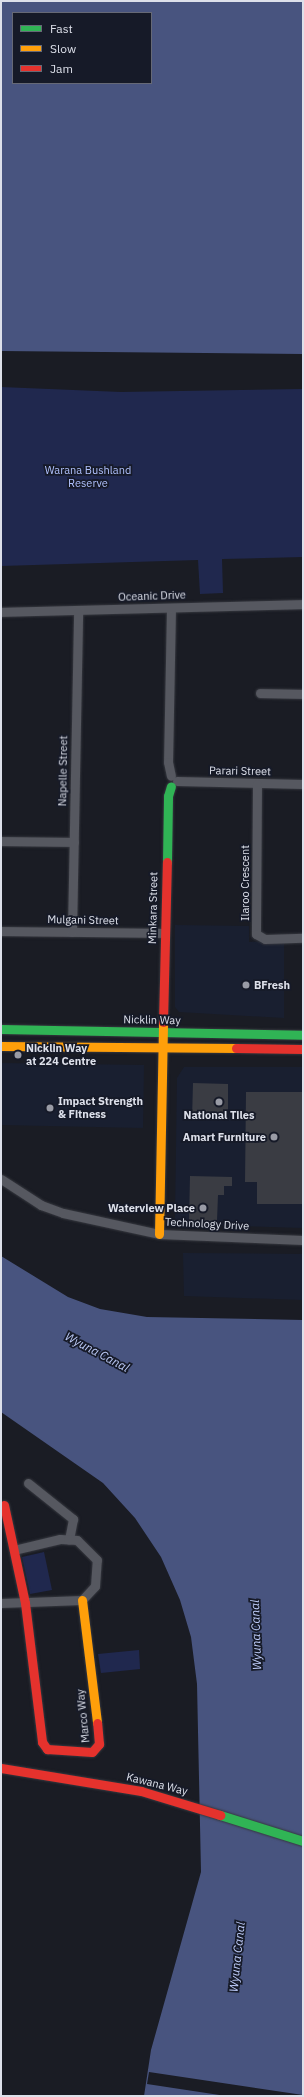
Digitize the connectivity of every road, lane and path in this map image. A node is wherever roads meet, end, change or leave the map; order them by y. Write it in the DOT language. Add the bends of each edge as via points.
graph roads {
  1 [pos="303,604"];
  2 [pos="171,608"];
  3 [pos="78,610"];
  4 [pos="1,612"];
  5 [pos="260,693"];
  6 [pos="303,694"];
  7 [pos="173,781"];
  8 [pos="257,784"];
  9 [pos="303,784"];
  10 [pos="1,841"];
  11 [pos="74,842"];
  12 [pos="1,931"];
  13 [pos="72,932"];
  14 [pos="164,933"];
  15 [pos="303,938"];
  16 [pos="1,1029"];
  17 [pos="162,1032"];
  18 [pos="303,1035"];
  19 [pos="1,1046"];
  20 [pos="162,1049"];
  21 [pos="303,1049"];
  22 [pos="1,1179"];
  23 [pos="160,1234"];
  24 [pos="303,1240"];
  25 [pos="28,1483"];
  26 [pos="4,1505"];
  27 [pos="69,1540"];
  28 [pos="14,1550"];
  29 [pos="82,1600"];
  30 [pos="25,1602"];
  31 [pos="1,1603"];
  32 [pos="1,1768"];
  33 [pos="303,1841"];
  1 -- 2 [label="street, Oceanic Drive"];
  2 -- 3 [label="street, Oceanic Drive"];
  2 -- 7 [label="street, Minkara Street" via="168,762"];
  3 -- 4 [label="street, Oceanic Drive"];
  3 -- 11 [label="street, Napelle Street"];
  5 -- 6 [label="street"];
  7 -- 8 [label="street, Parari Street"];
  7 -- 14 [label="main road, Minkara Street" via="168,796"];
  8 -- 9 [label="street, Parari Street"];
  8 -- 15 [label="street, Ilaroo Crescent" via="256,934 265,938"];
  10 -- 11 [label="street"];
  11 -- 13 [label="street, Napelle Street"];
  12 -- 13 [label="street, Mulgani Street"];
  13 -- 14 [label="street, Mulgani Street"];
  14 -- 17 [label="main road, Minkara Street"];
  16 -- 17 [label="main road, Nicklin Way"];
  17 -- 18 [label="main road, Nicklin Way"];
  17 -- 20 [label="main road, Minkara Street"];
  19 -- 20 [label="main road"];
  20 -- 21 [label="main road"];
  20 -- 23 [label="main road, Minkara Street"];
  22 -- 23 [label="street, Technology Drive" via="41,1205 63,1213"];
  23 -- 24 [label="street, Technology Drive"];
  25 -- 27 [label="street" via="73,1519"];
  26 -- 28 [label="main road"];
  27 -- 28 [label="street"];
  27 -- 29 [label="street" via="77,1540 97,1560 96,1586"];
  28 -- 30 [label="main road"];
  29 -- 30 [label="street"];
  29 -- 30 [label="main road, Marco Way" via="99,1744 92,1752 47,1749 42,1742"];
  30 -- 31 [label="street"];
  32 -- 33 [label="main road, Kawana Way" via="89,1780 193,1806"];
}
